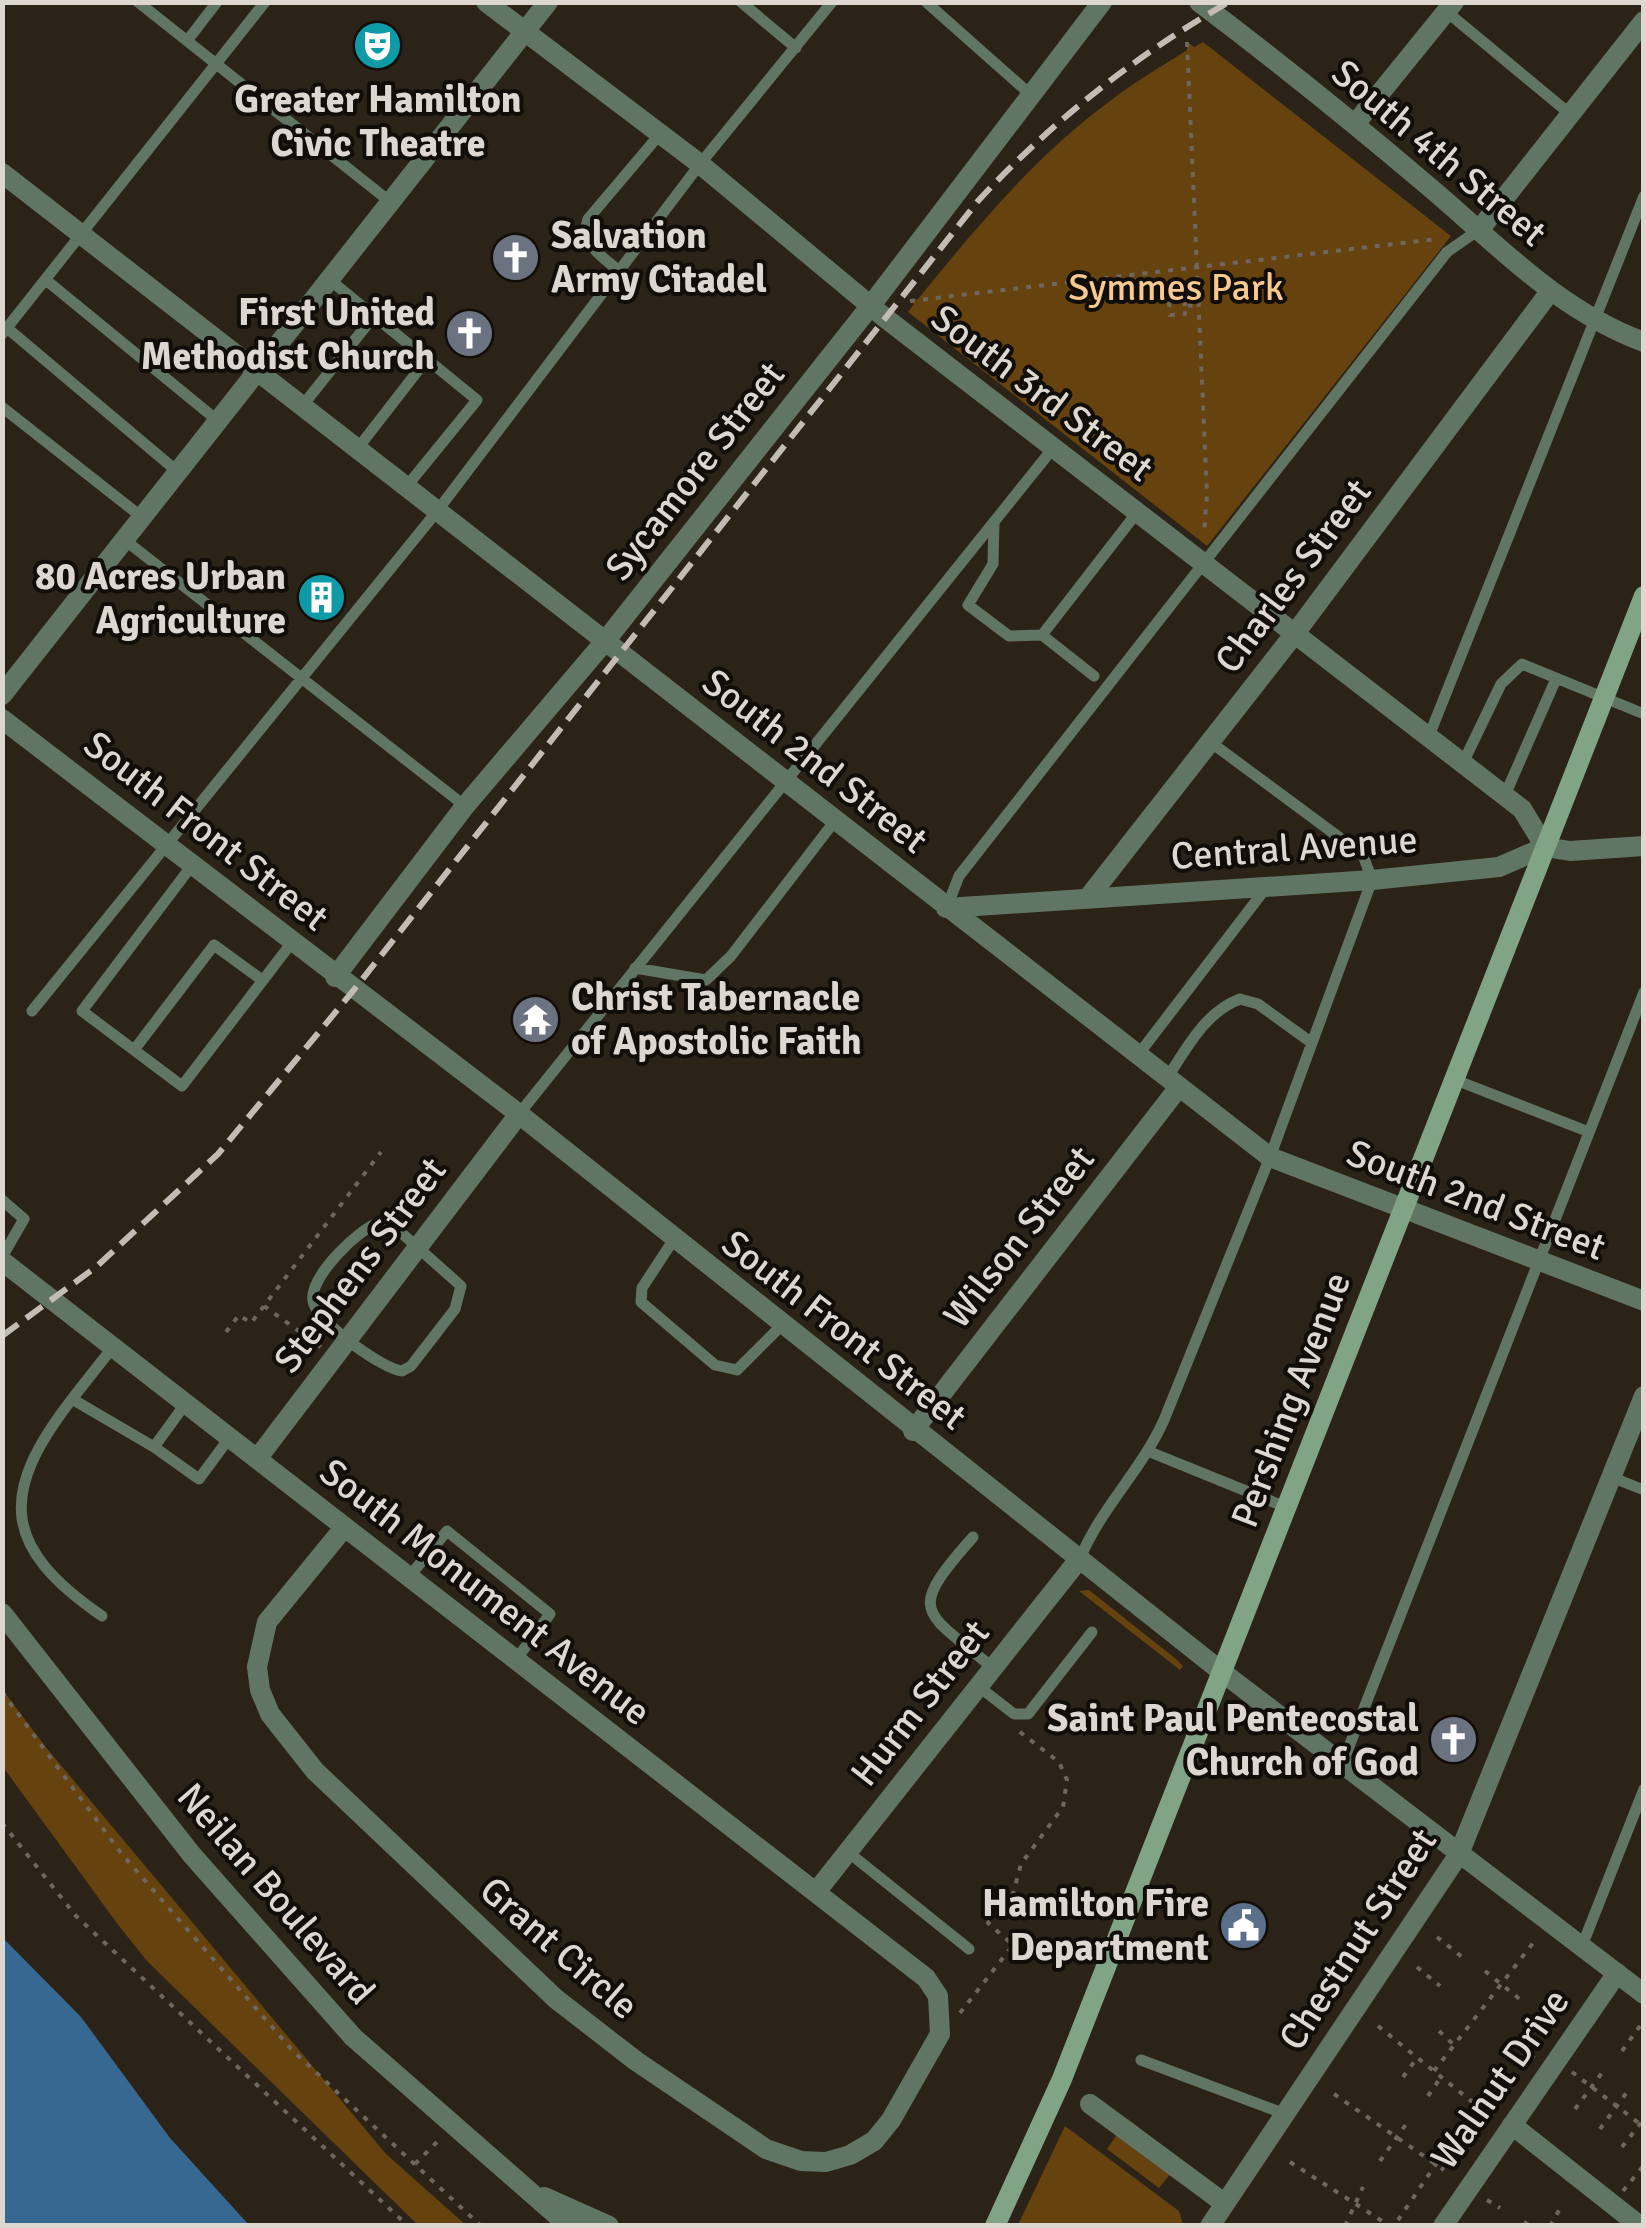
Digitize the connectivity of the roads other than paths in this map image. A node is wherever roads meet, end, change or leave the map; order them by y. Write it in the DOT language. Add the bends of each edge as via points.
graph roads {
  1 [pos="138,2"];
  2 [pos="217,2"];
  3 [pos="265,2"];
  4 [pos="486,2"];
  5 [pos="548,2"];
  6 [pos="742,2"];
  7 [pos="832,2"];
  8 [pos="926,2"];
  9 [pos="1102,2"];
  10 [pos="1199,2"];
  11 [pos="1450,7"];
  12 [pos="1644,21"];
  13 [pos="524,32"];
  14 [pos="187,41"];
  15 [pos="796,48"];
  16 [pos="216,64"];
  17 [pos="1031,95"];
  18 [pos="1570,114"];
  19 [pos="1355,124"];
  20 [pos="660,134"];
  21 [pos="700,164"];
  22 [pos="2,173"];
  23 [pos="1644,196"];
  24 [pos="393,204"];
  25 [pos="1480,230"];
  26 [pos="82,234"];
  27 [pos="619,272"];
  28 [pos="46,280"];
  29 [pos="330,280"];
  30 [pos="1549,292"];
  31 [pos="872,304"];
  32 [pos="374,316"];
  33 [pos="1595,321"];
  34 [pos="5,331"];
  35 [pos="1644,342"];
  36 [pos="426,359"];
  37 [pos="257,370"];
  38 [pos="303,406"];
  39 [pos="2,407"];
  40 [pos="218,420"];
  41 [pos="1055,446"];
  42 [pos="358,448"];
  43 [pos="178,472"];
  44 [pos="407,486"];
  45 [pos="438,510"];
  46 [pos="1139,510"];
  47 [pos="143,518"];
  48 [pos="994,522"];
  49 [pos="126,541"];
  50 [pos="1206,561"];
  51 [pos="1644,596"];
  52 [pos="1640,618"];
  53 [pos="1296,632"];
  54 [pos="1042,635"];
  55 [pos="606,640"];
  56 [pos="1094,676"];
  57 [pos="301,678"];
  58 [pos="1556,678"];
  59 [pos="2,696"];
  60 [pos="1604,698"];
  61 [pos="1644,714"];
  62 [pos="2,718"];
  63 [pos="1429,736"];
  64 [pos="1209,741"];
  65 [pos="1464,763"];
  66 [pos="782,782"];
  67 [pos="1505,795"];
  68 [pos="465,806"];
  69 [pos="834,822"];
  70 [pos="168,844"];
  71 [pos="1644,846"];
  72 [pos="1545,847"];
  73 [pos="194,864"];
  74 [pos="1372,880"];
  75 [pos="1268,886"];
  76 [pos="1088,898"];
  77 [pos="946,908"];
  78 [pos="292,941"];
  79 [pos="634,968"];
  80 [pos="335,977"];
  81 [pos="262,980"];
  82 [pos="1644,992"];
  83 [pos="32,1011"];
  84 [pos="1312,1043"];
  85 [pos="134,1050"];
  86 [pos="1138,1055"];
  87 [pos="1453,1080"];
  88 [pos="1174,1082"];
  89 [pos="518,1114"];
  90 [pos="1589,1132"];
  91 [pos="1270,1157"];
  92 [pos="2,1200"];
  93 [pos="1401,1209"];
  94 [pos="674,1239"];
  95 [pos="418,1246"];
  96 [pos="2,1259"];
  97 [pos="1538,1261"];
  98 [pos="1644,1301"];
  99 [pos="782,1325"];
  100 [pos="348,1339"];
  101 [pos="113,1347"];
  102 [pos="1644,1396"];
  103 [pos="72,1399"];
  104 [pos="186,1403"];
  105 [pos="914,1430"];
  106 [pos="230,1438"];
  107 [pos="154,1447"];
  108 [pos="1150,1452"];
  109 [pos="257,1459"];
  110 [pos="12,1476"];
  111 [pos="1611,1477"];
  112 [pos="1644,1490"];
  113 [pos="1288,1508"];
  114 [pos="6,1510"];
  115 [pos="343,1529"];
  116 [pos="973,1537"];
  117 [pos="1080,1558"];
  118 [pos="408,1578"];
  119 [pos="2,1614"];
  120 [pos="102,1616"];
  121 [pos="1092,1632"];
  122 [pos="516,1661"];
  123 [pos="993,1668"];
  124 [pos="1222,1672"];
  125 [pos="978,1686"];
  126 [pos="1343,1762"];
  127 [pos="1644,1788"];
  128 [pos="848,1852"];
  129 [pos="1459,1854"];
  130 [pos="816,1892"];
  131 [pos="1582,1946"];
  132 [pos="969,1949"];
  133 [pos="1617,1973"];
  134 [pos="926,1978"];
  135 [pos="1644,1994"];
  136 [pos="1141,2060"];
  137 [pos="1090,2104"];
  138 [pos="1285,2114"];
  139 [pos="1504,2122"];
  140 [pos="529,2190"];
  141 [pos="1224,2203"];
  142 [pos="569,2226"];
  143 [pos="610,2226"];
  144 [pos="996,2226"];
  145 [pos="1210,2226"];
  146 [pos="1443,2226"];
  147 [pos="1640,2226"];
  1 -- 14 [label="lane"];
  2 -- 14 [label="lane"];
  3 -- 16 [label="lane"];
  4 -- 13 [label="street, South 3rd Street"];
  5 -- 13 [label="street"];
  6 -- 15 [label="lane"];
  7 -- 15 [label="lane"];
  8 -- 17 [label="lane"];
  9 -- 17 [label="street, Sycamore Street"];
  10 -- 19 [label="street, South 4th Street"];
  11 -- 18 [label="lane"];
  11 -- 19 [label="street"];
  12 -- 18 [label="street"];
  13 -- 20 [label="street, South 3rd Street"];
  13 -- 24 [label="street"];
  14 -- 16 [label="lane"];
  15 -- 21 [label="lane"];
  16 -- 24 [label="lane"];
  16 -- 26 [label="lane"];
  17 -- 31 [label="street, Sycamore Street"];
  18 -- 25 [label="street"];
  19 -- 25 [label="street, South 4th Street"];
  20 -- 21 [label="street, South 3rd Street"];
  20 -- 27 [label="lane" via="584,231"];
  21 -- 27 [label="lane"];
  21 -- 31 [label="street, South 3rd Street"];
  22 -- 26 [label="street, South 2nd Street"];
  23 -- 33 [label="lane"];
  24 -- 29 [label="street"];
  25 -- 30 [label="street, South 4th Street"];
  25 -- 50 [label="lane" via="1447,252"];
  26 -- 28 [label="lane"];
  26 -- 37 [label="street, South 2nd Street"];
  27 -- 45 [label="lane"];
  28 -- 34 [label="lane"];
  28 -- 40 [label="lane"];
  29 -- 32 [label="lane"];
  29 -- 37 [label="street"];
  30 -- 33 [label="street, South 4th Street"];
  30 -- 53 [label="street, Charles Street"];
  31 -- 41 [label="street, South 3rd Street"];
  31 -- 55 [label="street, Sycamore Street"];
  32 -- 36 [label="lane"];
  32 -- 38 [label="lane"];
  33 -- 35 [label="street, South 4th Street"];
  33 -- 63 [label="lane"];
  34 -- 43 [label="lane"];
  36 -- 42 [label="lane"];
  36 -- 44 [label="lane" via="476,400"];
  37 -- 38 [label="street, South 2nd Street"];
  37 -- 40 [label="street"];
  38 -- 42 [label="street, South 2nd Street"];
  39 -- 47 [label="lane"];
  40 -- 43 [label="street"];
  41 -- 46 [label="street, South 3rd Street"];
  41 -- 48 [label="lane"];
  42 -- 44 [label="street, South 2nd Street"];
  43 -- 47 [label="street"];
  44 -- 45 [label="street, South 2nd Street"];
  45 -- 55 [label="street, South 2nd Street"];
  45 -- 57 [label="lane"];
  46 -- 50 [label="street, South 3rd Street"];
  46 -- 54 [label="lane"];
  47 -- 49 [label="street"];
  48 -- 54 [label="lane" via="993,564 968,605 1009,636"];
  48 -- 66 [label="lane"];
  49 -- 57 [label="lane"];
  49 -- 59 [label="street"];
  50 -- 53 [label="street, South 3rd Street"];
  50 -- 77 [label="lane" via="958,876"];
  51 -- 52 [label="main road, Pershing Avenue"];
  52 -- 60 [label="main road, Pershing Avenue"];
  53 -- 63 [label="street, South 3rd Street"];
  53 -- 64 [label="street, Charles Street"];
  54 -- 56 [label="lane"];
  55 -- 66 [label="street, South 2nd Street"];
  55 -- 68 [label="street, Sycamore Street"];
  57 -- 68 [label="lane"];
  57 -- 70 [label="lane"];
  58 -- 60 [label="lane"];
  58 -- 65 [label="lane" via="1522,664 1513,669"];
  58 -- 67 [label="lane"];
  60 -- 61 [label="lane"];
  60 -- 72 [label="main road, Pershing Avenue"];
  62 -- 70 [label="street, South Front Street"];
  63 -- 65 [label="street, South 3rd Street"];
  64 -- 74 [label="lane" via="1363,856"];
  64 -- 76 [label="street, Charles Street"];
  65 -- 67 [label="street, South 3rd Street"];
  66 -- 69 [label="street, South 2nd Street"];
  66 -- 79 [label="lane"];
  67 -- 72 [label="street, South 3rd Street" via="1522,808"];
  68 -- 80 [label="street, Sycamore Street"];
  69 -- 77 [label="street, South 2nd Street"];
  69 -- 79 [label="lane" via="706,980"];
  70 -- 73 [label="street, South Front Street"];
  70 -- 83 [label="lane"];
  71 -- 72 [label="street, Central Avenue"];
  72 -- 74 [label="street, Central Avenue" via="1500,867"];
  72 -- 87 [label="main road, Pershing Avenue"];
  73 -- 78 [label="street, South Front Street"];
  73 -- 85 [label="lane" via="82,1010"];
  74 -- 75 [label="street, Central Avenue"];
  74 -- 84 [label="lane"];
  75 -- 76 [label="street, Central Avenue"];
  75 -- 86 [label="lane"];
  76 -- 77 [label="street, Central Avenue"];
  77 -- 86 [label="street, South 2nd Street"];
  78 -- 80 [label="street, South Front Street"];
  78 -- 81 [label="lane"];
  79 -- 89 [label="lane"];
  80 -- 89 [label="street, South Front Street"];
  81 -- 85 [label="lane" via="214,945"];
  81 -- 85 [label="lane" via="182,1086"];
  82 -- 90 [label="lane"];
  84 -- 88 [label="lane" via="1258,1004 1240,999 1198,1031"];
  84 -- 91 [label="lane"];
  86 -- 88 [label="street, South 2nd Street"];
  87 -- 90 [label="lane"];
  87 -- 93 [label="main road, Pershing Avenue"];
  88 -- 91 [label="street, South 2nd Street"];
  88 -- 105 [label="street, Wilson Street"];
  89 -- 94 [label="street, South Front Street"];
  89 -- 95 [label="street, Stephens Street"];
  90 -- 97 [label="lane"];
  91 -- 93 [label="street, South 2nd Street"];
  91 -- 108 [label="lane"];
  92 -- 96 [label="lane" via="24,1219"];
  93 -- 97 [label="street, South 2nd Street"];
  93 -- 113 [label="main road, Pershing Avenue"];
  94 -- 99 [label="street, South Front Street"];
  94 -- 99 [label="lane" via="651,1271 641,1302 715,1366 738,1370"];
  95 -- 100 [label="street, Stephens Street"];
  95 -- 100 [label="lane" via="380,1222 352,1237 323,1275 313,1302"];
  95 -- 100 [label="lane" via="461,1286 455,1309 402,1371"];
  96 -- 101 [label="street, South Monument Avenue"];
  97 -- 98 [label="street, South 2nd Street"];
  97 -- 126 [label="lane"];
  99 -- 105 [label="street, South Front Street"];
  100 -- 109 [label="street, Stephens Street"];
  101 -- 103 [label="lane"];
  101 -- 104 [label="street, South Monument Avenue"];
  102 -- 111 [label="street, Chestnut Street"];
  103 -- 107 [label="lane"];
  103 -- 110 [label="lane"];
  104 -- 106 [label="street, South Monument Avenue"];
  104 -- 107 [label="lane"];
  105 -- 117 [label="street, South Front Street"];
  106 -- 107 [label="lane" via="200,1479"];
  106 -- 109 [label="street, South Monument Avenue"];
  108 -- 113 [label="lane"];
  108 -- 117 [label="lane" via="1098,1516"];
  109 -- 115 [label="street, South Monument Avenue"];
  111 -- 112 [label="lane"];
  111 -- 129 [label="street, Chestnut Street"];
  113 -- 124 [label="main road, Pershing Avenue"];
  114 -- 120 [label="lane" via="15,1536 61,1589"];
  115 -- 118 [label="street, South Monument Avenue"];
  115 -- 134 [label="street, Grant Circle" via="268,1622 257,1667 270,1714 316,1771 556,1999 766,2149 826,2162 874,2141 940,2034 938,1996"];
  116 -- 123 [label="lane" via="934,1581 928,1601 939,1626"];
  117 -- 123 [label="street, Hurm Street"];
  117 -- 124 [label="street, South Front Street"];
  118 -- 122 [label="street, South Monument Avenue"];
  118 -- 122 [label="lane" via="447,1530 550,1614"];
  119 -- 140 [label="street, Neilan Boulevard" via="192,1855 353,2037"];
  121 -- 125 [label="lane" via="1028,1714 1014,1714"];
  122 -- 130 [label="street, South Monument Avenue"];
  123 -- 125 [label="street, Hurm Street"];
  124 -- 126 [label="street, South Front Street"];
  124 -- 144 [label="main road, Pershing Avenue" via="1062,2079"];
  125 -- 128 [label="street, Hurm Street"];
  126 -- 129 [label="street, South Front Street"];
  127 -- 131 [label="lane"];
  128 -- 130 [label="street, Hurm Street"];
  128 -- 132 [label="lane"];
  129 -- 131 [label="street, South Front Street"];
  129 -- 138 [label="street, Chestnut Street"];
  130 -- 134 [label="street, South Monument Avenue"];
  131 -- 133 [label="street, South Front Street"];
  133 -- 135 [label="street, South Front Street"];
  133 -- 139 [label="street, Walnut Drive"];
  136 -- 138 [label="lane"];
  137 -- 141 [label="street"];
  138 -- 141 [label="street, Chestnut Street"];
  139 -- 146 [label="street, Walnut Drive"];
  139 -- 147 [label="street"];
  140 -- 142 [label="street, Neilan Boulevard"];
  140 -- 143 [label="street, Neilan Boulevard"];
  141 -- 145 [label="street, Chestnut Street"];
}
